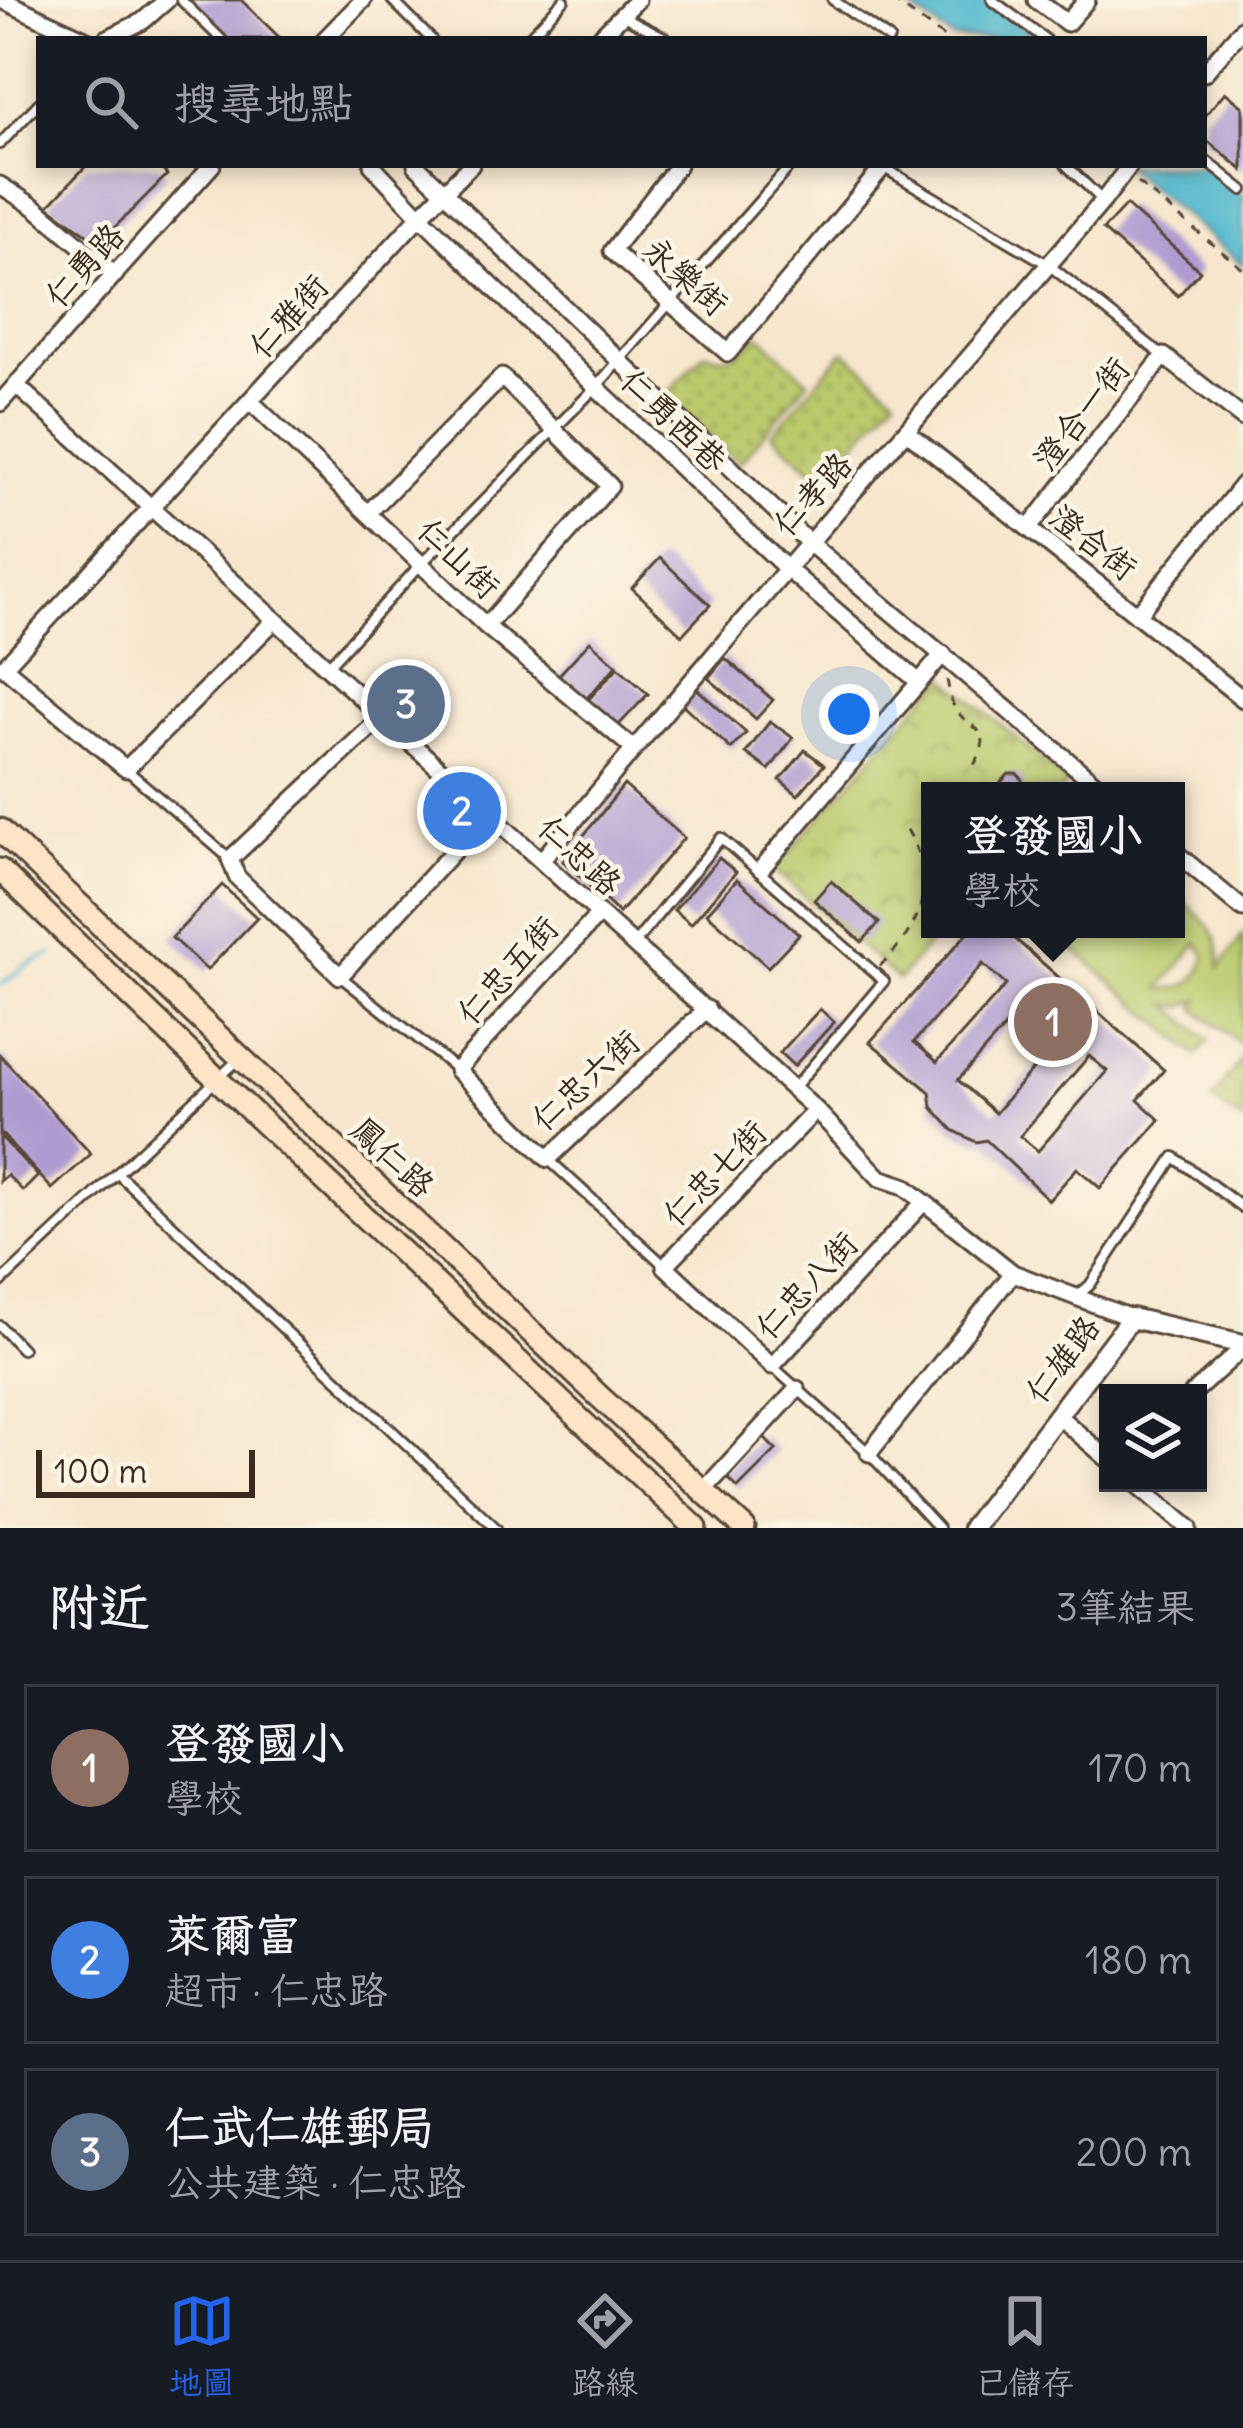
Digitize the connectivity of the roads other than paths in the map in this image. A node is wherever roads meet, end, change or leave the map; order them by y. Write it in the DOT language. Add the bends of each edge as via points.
graph roads {
  1 [pos="2,0"];
  2 [pos="167,0"];
  3 [pos="181,0"];
  4 [pos="363,0"];
  5 [pos="392,0"];
  6 [pos="564,0"];
  7 [pos="637,0"];
  8 [pos="833,0"];
  9 [pos="992,0"];
  10 [pos="1036,0"];
  11 [pos="1087,0"];
  12 [pos="622,15"];
  13 [pos="1243,28"];
  14 [pos="79,36"];
  15 [pos="112,36"];
  16 [pos="217,36"];
  17 [pos="328,36"];
  18 [pos="427,36"];
  19 [pos="530,36"];
  20 [pos="601,36"];
  21 [pos="662,36"];
  22 [pos="885,36"];
  23 [pos="1041,36"];
  24 [pos="1207,70"];
  25 [pos="36,106"];
  26 [pos="0,144"];
  27 [pos="1207,161"];
  28 [pos="209,168"];
  29 [pos="375,168"];
  30 [pos="419,168"];
  31 [pos="468,168"];
  32 [pos="676,168"];
  33 [pos="788,168"];
  34 [pos="880,168"];
  35 [pos="885,168"];
  36 [pos="1069,168"];
  37 [pos="1127,169"];
  38 [pos="0,185"];
  39 [pos="1243,190"];
  40 [pos="443,193"];
  41 [pos="1103,201"];
  42 [pos="420,216"];
  43 [pos="1049,265"];
  44 [pos="115,275"];
  45 [pos="671,300"];
  46 [pos="1164,356"];
  47 [pos="619,361"];
  48 [pos="17,386"];
  49 [pos="596,387"];
  50 [pos="250,401"];
  51 [pos="0,404"];
  52 [pos="1243,418"];
  53 [pos="556,430"];
  54 [pos="907,432"];
  55 [pos="1243,484"];
  56 [pos="152,510"];
  57 [pos="368,513"];
  58 [pos="1029,529"];
  59 [pos="808,542"];
  60 [pos="421,564"];
  61 [pos="786,568"];
  62 [pos="1137,615"];
  63 [pos="274,621"];
  64 [pos="487,626"];
  65 [pos="943,655"];
  66 [pos="2,666"];
  67 [pos="327,667"];
  68 [pos="920,682"];
  69 [pos="1243,699"];
  70 [pos="382,717"];
  71 [pos="634,748"];
  72 [pos="126,769"];
  73 [pos="1093,782"];
  74 [pos="489,812"];
  75 [pos="0,830"];
  76 [pos="230,859"];
  77 [pos="542,860"];
  78 [pos="1185,861"];
  79 [pos="760,869"];
  80 [pos="0,870"];
  81 [pos="1243,910"];
  82 [pos="599,914"];
  83 [pos="633,944"];
  84 [pos="340,976"];
  85 [pos="707,1009"];
  86 [pos="240,1058"];
  87 [pos="457,1070"];
  88 [pos="218,1081"];
  89 [pos="793,1089"];
  90 [pos="816,1110"];
  91 [pos="505,1117"];
  92 [pos="548,1159"];
  93 [pos="118,1174"];
  94 [pos="923,1203"];
  95 [pos="1243,1208"];
  96 [pos="665,1267"];
  97 [pos="1013,1274"];
  98 [pos="0,1283"];
  99 [pos="1075,1298"];
  100 [pos="1131,1318"];
  101 [pos="0,1326"];
  102 [pos="728,1327"];
  103 [pos="1243,1346"];
  104 [pos="22,1349"];
  105 [pos="772,1366"];
  106 [pos="1203,1384"];
  107 [pos="797,1389"];
  108 [pos="1058,1415"];
  109 [pos="1099,1451"];
  110 [pos="869,1454"];
  111 [pos="703,1491"];
  112 [pos="1146,1492"];
  113 [pos="1182,1526"];
  114 [pos="496,1528"];
  115 [pos="696,1528"];
  116 [pos="744,1528"];
  117 [pos="938,1528"];
  118 [pos="972,1528"];
  1 -- 14 [label="street"];
  2 -- 15 [label="street"];
  3 -- 16 [label="lane"];
  4 -- 17 [label="street"];
  5 -- 18 [label="lane"];
  6 -- 19 [label="lane"];
  7 -- 12 [label="street"];
  8 -- 22 [label="lane"];
  9 -- 23 [label="lane"];
  10 -- 11 [label="street" via="1067,23"];
  12 -- 20 [label="street"];
  12 -- 21 [label="lane"];
  13 -- 24 [label="street"];
  25 -- 26 [label="lane"];
  27 -- 39 [label="lane"];
  28 -- 44 [label="street, 仁勇路"];
  29 -- 42 [label="street, 仁勇西巷"];
  30 -- 40 [label="street, 仁勇西巷"];
  31 -- 40 [label="street, 仁雅街"];
  32 -- 45 [label="street, 永樂街" via="612,250"];
  33 -- 45 [label="lane"];
  34 -- 45 [label="street, 永樂街" via="728,353"];
  35 -- 43 [label="lane"];
  36 -- 41 [label="lane"];
  37 -- 41 [label="street, 仁孝路"];
  38 -- 44 [label="street"];
  40 -- 42 [label="street, 仁雅街"];
  40 -- 47 [label="street, 仁勇西巷"];
  41 -- 43 [label="street, 仁孝路"];
  42 -- 49 [label="street, 仁勇西巷"];
  42 -- 50 [label="street, 仁雅街"];
  43 -- 46 [label="lane"];
  43 -- 54 [label="street, 仁孝路"];
  44 -- 48 [label="street, 仁勇路"];
  45 -- 47 [label="lane"];
  46 -- 52 [label="street, 澄合一街"];
  46 -- 58 [label="street, 澄合一街"];
  47 -- 49 [label="lane"];
  47 -- 59 [label="street, 仁勇西巷"];
  48 -- 51 [label="street, 仁勇路"];
  48 -- 56 [label="street, 仁忠路"];
  49 -- 53 [label="lane"];
  49 -- 61 [label="street, 仁勇西巷"];
  50 -- 56 [label="street, 仁雅街"];
  50 -- 57 [label="street, 仁山街"];
  53 -- 57 [label="street" via="502,377"];
  53 -- 60 [label="lane"];
  53 -- 64 [label="street" via="610,486"];
  54 -- 58 [label="street, 澄合街"];
  54 -- 59 [label="street, 仁孝路"];
  55 -- 62 [label="street"];
  56 -- 63 [label="street, 仁忠路"];
  56 -- 66 [label="street, 仁雅街"];
  57 -- 60 [label="street, 仁山街"];
  58 -- 62 [label="street, 澄合街"];
  59 -- 61 [label="street, 仁孝路"];
  59 -- 65 [label="street, 仁勇西巷"];
  60 -- 64 [label="street, 仁山街"];
  60 -- 67 [label="lane"];
  61 -- 68 [label="street, 仁勇西巷"];
  61 -- 71 [label="street, 仁孝路"];
  62 -- 69 [label="street, 澄合街"];
  63 -- 67 [label="street, 仁忠路"];
  63 -- 72 [label="street"];
  64 -- 71 [label="street, 仁山街"];
  65 -- 68 [label="street"];
  65 -- 73 [label="street, 仁勇西巷"];
  66 -- 72 [label="street"];
  67 -- 70 [label="street, 仁忠路"];
  68 -- 79 [label="street"];
  70 -- 74 [label="street, 仁忠路"];
  70 -- 76 [label="street"];
  71 -- 77 [label="street, 仁孝路"];
  72 -- 76 [label="lane"];
  74 -- 77 [label="street, 仁忠路"];
  74 -- 84 [label="street"];
  75 -- 86 [label="main road, 鳳仁路"];
  76 -- 84 [label="street" via="236,877"];
  77 -- 82 [label="street, 仁忠路"];
  78 -- 81 [label="street"];
  79 -- 83 [label="lane" via="721,838"];
  79 -- 89 [label="lane" via="884,981"];
  80 -- 88 [label="main road, 鳳仁路"];
  82 -- 83 [label="street, 仁忠路"];
  82 -- 87 [label="street, 仁忠五街"];
  83 -- 85 [label="street, 仁忠路"];
  84 -- 87 [label="lane"];
  85 -- 89 [label="street, 仁忠路"];
  85 -- 92 [label="street, 仁忠六街"];
  86 -- 88 [label="lane"];
  86 -- 111 [label="main road, 鳳仁路"];
  87 -- 91 [label="street, 仁忠五街"];
  88 -- 93 [label="lane"];
  88 -- 115 [label="main road, 鳳仁路"];
  89 -- 90 [label="street, 仁忠路"];
  90 -- 94 [label="street, 仁忠路" via="880,1178"];
  90 -- 96 [label="street, 仁忠七街"];
  91 -- 92 [label="street, 仁忠六街"];
  92 -- 96 [label="lane"];
  93 -- 98 [label="lane"];
  93 -- 114 [label="lane"];
  94 -- 97 [label="street, 仁忠路"];
  94 -- 105 [label="street, 仁忠八街"];
  95 -- 99 [label="lane, 仁雄路" via="1174,1157"];
  96 -- 102 [label="street, 仁忠七街"];
  97 -- 99 [label="street, 仁忠路"];
  97 -- 110 [label="street"];
  99 -- 100 [label="street, 仁忠路"];
  100 -- 103 [label="street, 仁雄路"];
  100 -- 108 [label="street, 仁雄路"];
  101 -- 104 [label="lane"];
  102 -- 105 [label="street, 仁忠八街"];
  103 -- 106 [label="street, 仁雄路"];
  105 -- 107 [label="lane"];
  107 -- 110 [label="lane"];
  107 -- 111 [label="street"];
  108 -- 109 [label="street"];
  108 -- 118 [label="street, 仁雄路"];
  110 -- 117 [label="lane"];
  111 -- 116 [label="main road, 鳳仁路"];
  112 -- 113 [label="street"];
}
